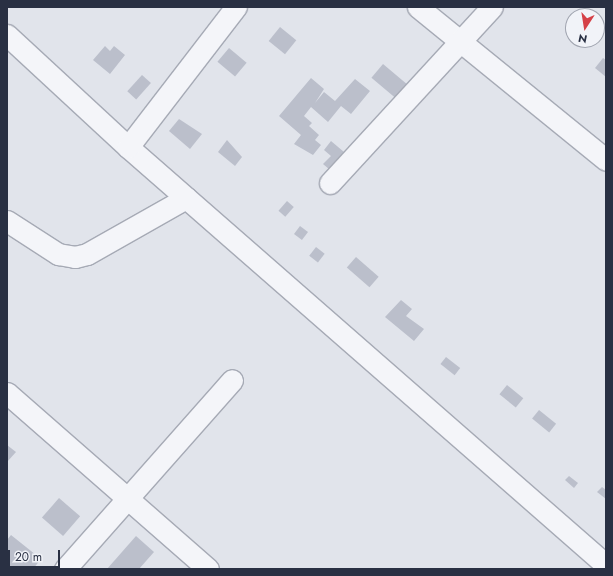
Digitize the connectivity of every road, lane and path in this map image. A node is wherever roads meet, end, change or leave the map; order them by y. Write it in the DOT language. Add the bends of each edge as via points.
graph roads {
  1 [pos="236,7"];
  2 [pos="418,7"];
  3 [pos="492,7"];
  4 [pos="7,35"];
  5 [pos="459,42"];
  6 [pos="128,147"];
  7 [pos="606,160"];
  8 [pos="330,183"];
  9 [pos="186,198"];
  10 [pos="7,221"];
  11 [pos="232,380"];
  12 [pos="7,392"];
  13 [pos="128,498"];
  14 [pos="606,566"];
  15 [pos="65,569"];
  16 [pos="208,569"];
  1 -- 6 [label="street"];
  2 -- 5 [label="street"];
  3 -- 5 [label="street"];
  4 -- 6 [label="street"];
  5 -- 7 [label="street"];
  5 -- 8 [label="street"];
  6 -- 9 [label="street"];
  9 -- 10 [label="street" via="86,254 75,257 58,254"];
  9 -- 14 [label="street"];
  11 -- 13 [label="street"];
  12 -- 13 [label="street"];
  13 -- 15 [label="street"];
  13 -- 16 [label="street"];
}
